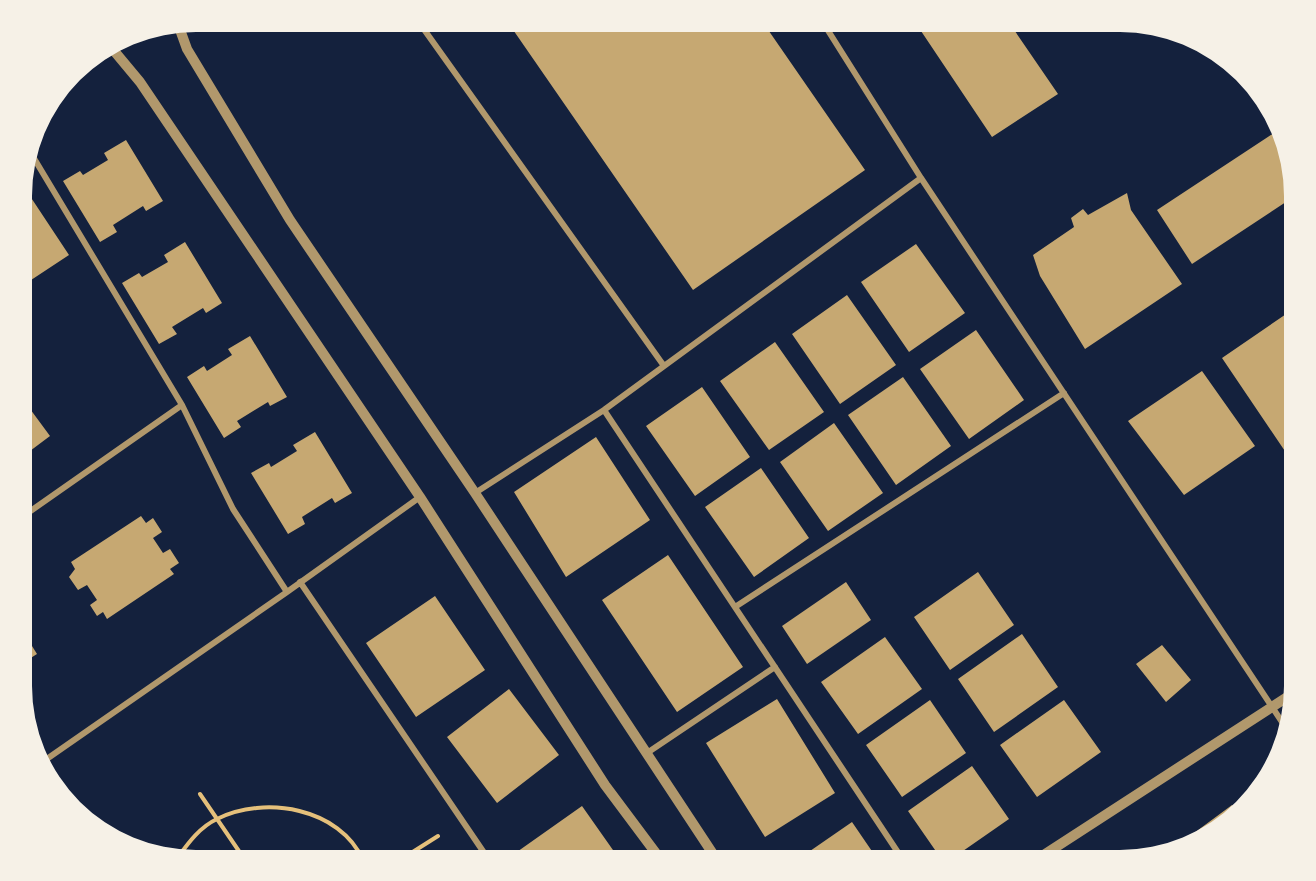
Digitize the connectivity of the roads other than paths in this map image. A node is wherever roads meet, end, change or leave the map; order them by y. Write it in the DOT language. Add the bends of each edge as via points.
graph roads {
  1 [pos="425,31"];
  2 [pos="828,31"];
  3 [pos="181,32"];
  4 [pos="115,52"];
  5 [pos="36,161"];
  6 [pos="921,178"];
  7 [pos="663,366"];
  8 [pos="1064,393"];
  9 [pos="182,405"];
  10 [pos="604,410"];
  11 [pos="475,493"];
  12 [pos="420,497"];
  13 [pos="31,512"];
  14 [pos="300,582"];
  15 [pos="287,592"];
  16 [pos="735,607"];
  17 [pos="775,667"];
  18 [pos="1284,699"];
  19 [pos="1272,707"];
  20 [pos="1281,720"];
  21 [pos="647,753"];
  22 [pos="48,758"];
  23 [pos="710,849"];
  24 [pos="896,849"];
  25 [pos="1053,849"];
  26 [pos="482,850"];
  27 [pos="653,850"];
  1 -- 7 [label="street"];
  2 -- 6 [label="street"];
  3 -- 11 [label="street" via="187,49 290,220"];
  4 -- 12 [label="street" via="140,82"];
  5 -- 9 [label="street"];
  6 -- 7 [label="street"];
  6 -- 8 [label="street"];
  7 -- 10 [label="street"];
  8 -- 16 [label="street"];
  8 -- 19 [label="street"];
  9 -- 13 [label="street"];
  9 -- 15 [label="street" via="233,509"];
  10 -- 11 [label="street"];
  10 -- 16 [label="street"];
  11 -- 21 [label="street"];
  12 -- 14 [label="street"];
  12 -- 27 [label="street" via="605,785"];
  14 -- 15 [label="street"];
  14 -- 26 [label="street"];
  15 -- 22 [label="street"];
  16 -- 17 [label="street"];
  17 -- 21 [label="street"];
  17 -- 24 [label="street"];
  18 -- 19 [label="street"];
  19 -- 20 [label="street"];
  19 -- 25 [label="street"];
  21 -- 23 [label="street"];
}
